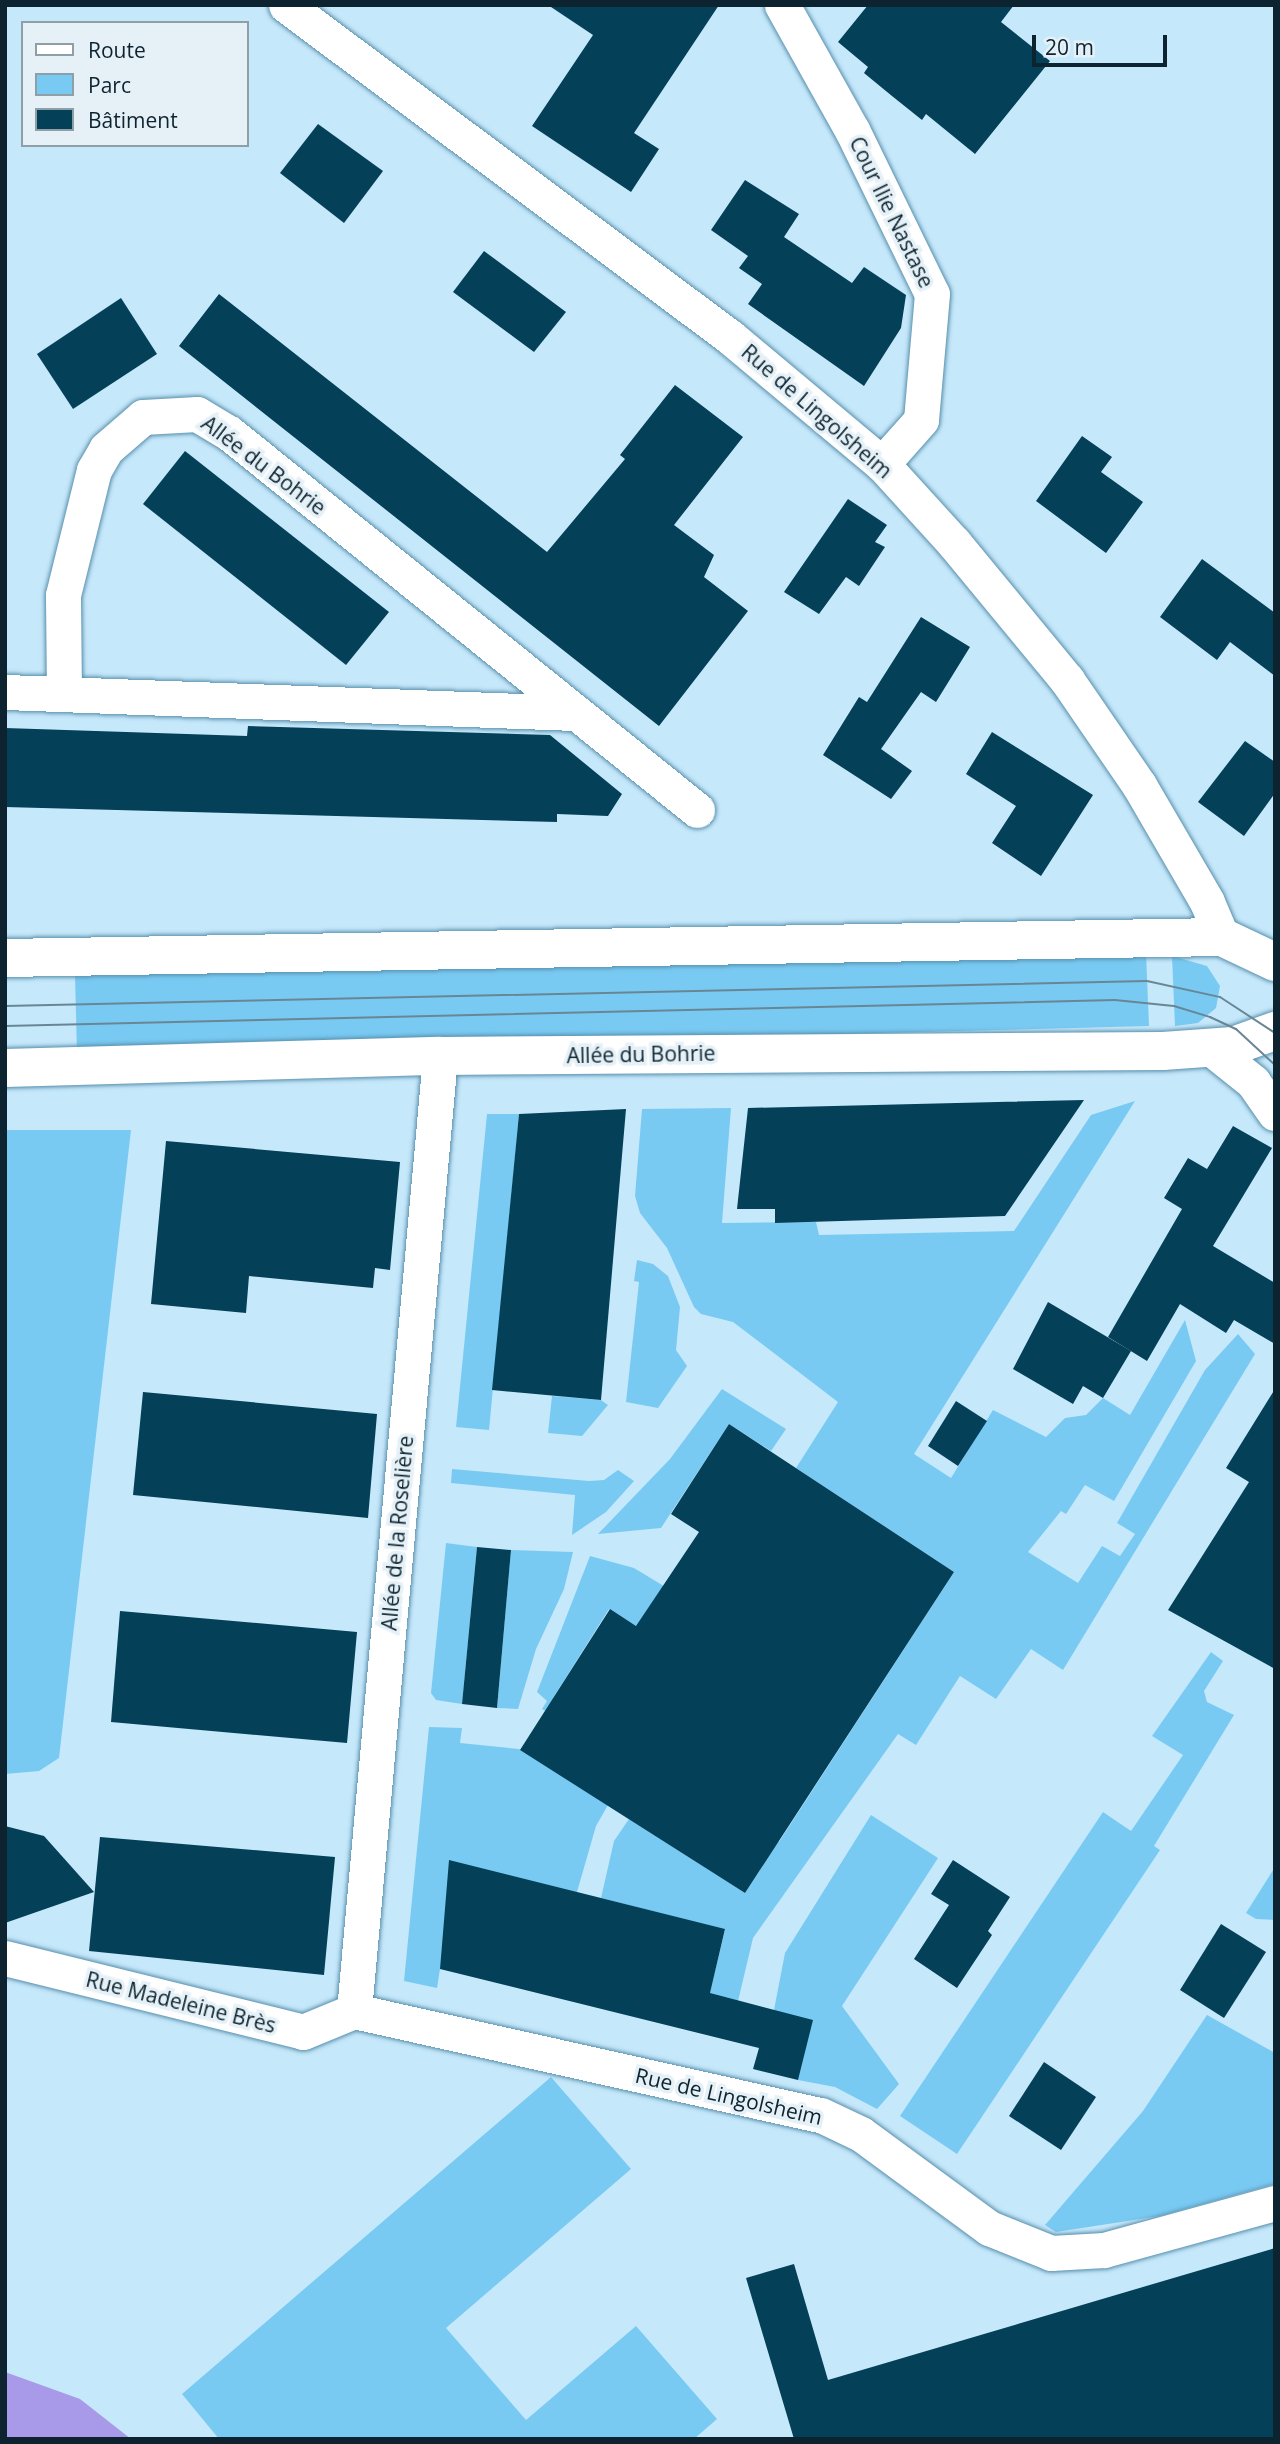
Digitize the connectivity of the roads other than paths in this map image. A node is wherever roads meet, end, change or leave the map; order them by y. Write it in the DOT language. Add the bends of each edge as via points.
graph roads {
  1 [pos="286,5"];
  2 [pos="782,5"];
  3 [pos="882,464"];
  4 [pos="5,692"];
  5 [pos="64,694"];
  6 [pos="576,713"];
  7 [pos="697,810"];
  8 [pos="1222,937"];
  9 [pos="5,958"];
  10 [pos="1275,962"];
  11 [pos="1275,1031"];
  12 [pos="1212,1049"];
  13 [pos="440,1056"];
  14 [pos="5,1068"];
  15 [pos="1275,1113"];
  16 [pos="5,1958"];
  17 [pos="354,2011"];
  18 [pos="1275,2203"];
  1 -- 3 [label="street, Rue de Lingolsheim" via="730,337"];
  2 -- 3 [label="street, Cour Ilie Nastase" via="852,130 932,294 921,420"];
  3 -- 8 [label="street, Rue de Lingolsheim" via="1067,680 1139,785 1207,902"];
  4 -- 5 [label="street"];
  5 -- 6 [label="street"];
  5 -- 6 [label="street, Allée du Bohrie" via="62,595 94,470 122,431 143,417 181,412 197,414 229,433"];
  6 -- 7 [label="street, Allée du Bohrie"];
  8 -- 9 [label="main road"];
  8 -- 10 [label="main road"];
  11 -- 12 [label="main road, Allée du Bohrie"];
  12 -- 13 [label="main road, Allée du Bohrie"];
  12 -- 15 [label="street" via="1253,1082"];
  13 -- 14 [label="main road, Allée du Bohrie"];
  13 -- 17 [label="street, Allée de la Roselière"];
  16 -- 17 [label="street, Rue Madeleine Brès" via="303,2032"];
  17 -- 18 [label="street, Rue de Lingolsheim" via="821,2115 861,2133 989,2228 1051,2253 1104,2250"];
}
